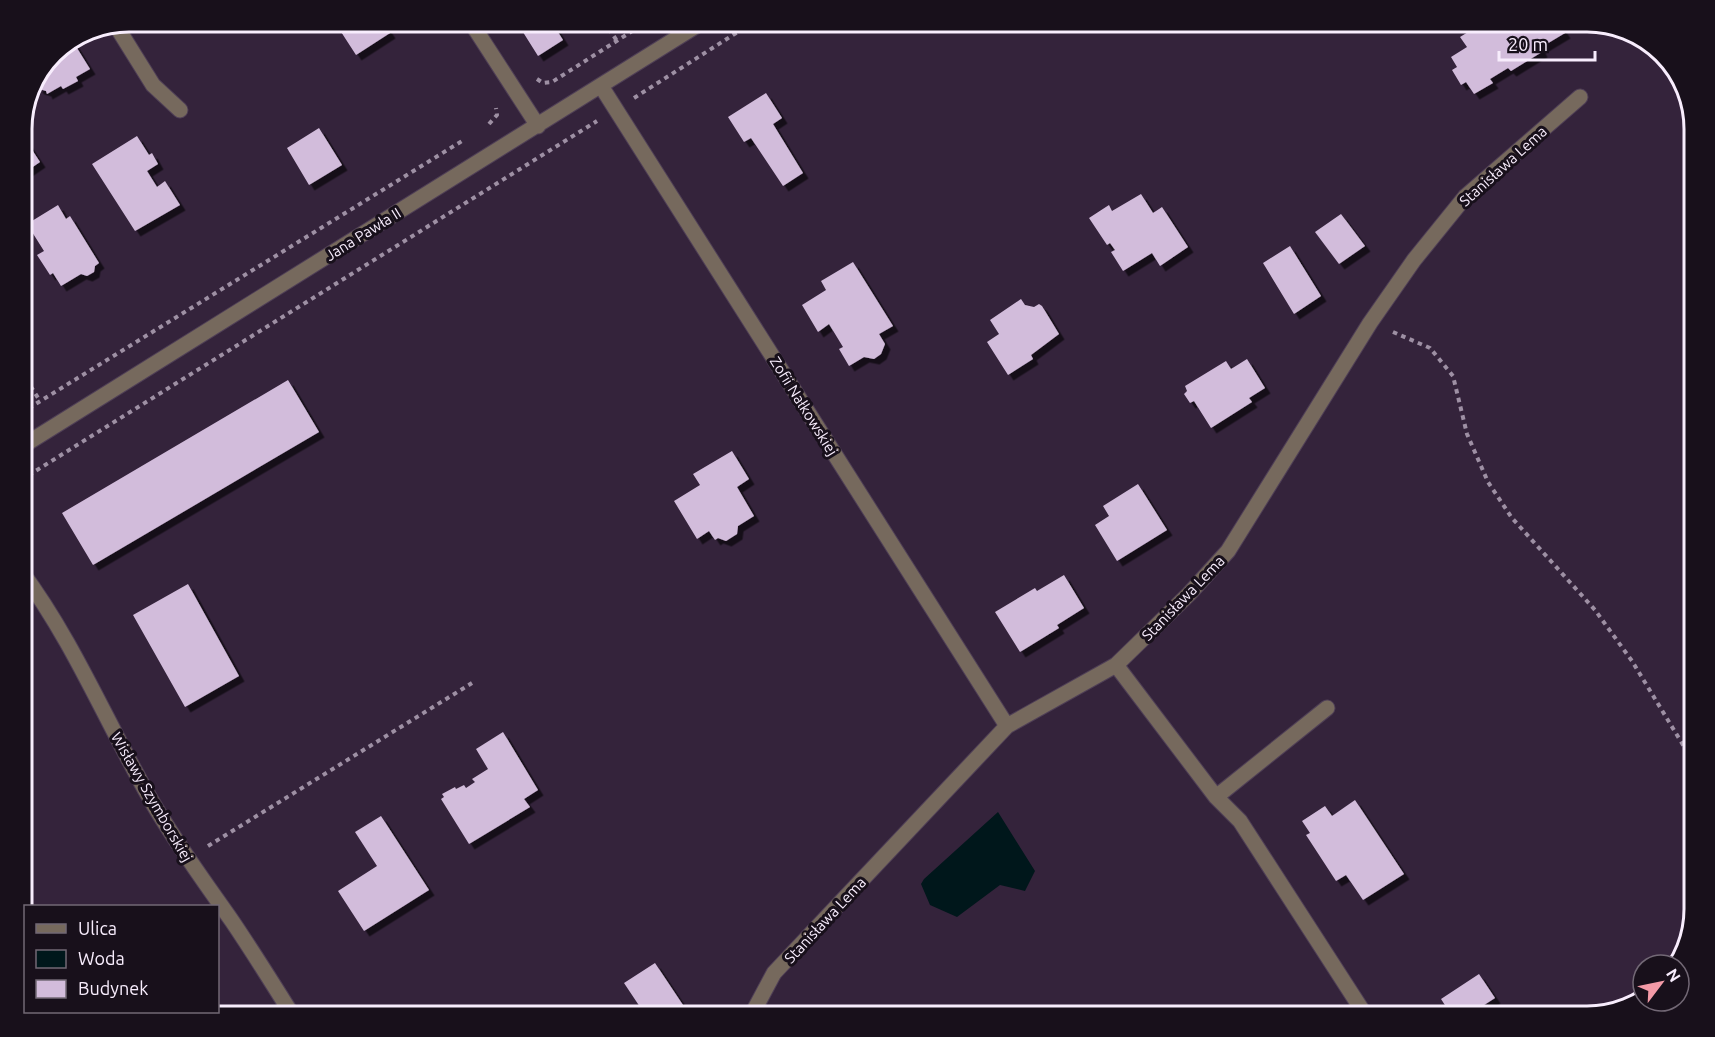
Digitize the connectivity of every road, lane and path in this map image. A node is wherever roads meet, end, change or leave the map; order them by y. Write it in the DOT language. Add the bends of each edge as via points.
graph roads {
  1 [pos="120,32"];
  2 [pos="477,32"];
  3 [pos="611,32"];
  4 [pos="631,32"];
  5 [pos="687,32"];
  6 [pos="738,32"];
  7 [pos="617,41"];
  8 [pos="508,79"];
  9 [pos="601,87"];
  10 [pos="1580,97"];
  11 [pos="615,109"];
  12 [pos="180,110"];
  13 [pos="538,126"];
  14 [pos="482,128"];
  15 [pos="462,140"];
  16 [pos="1370,323"];
  17 [pos="32,388"];
  18 [pos="40,401"];
  19 [pos="32,406"];
  20 [pos="32,440"];
  21 [pos="32,473"];
  22 [pos="32,586"];
  23 [pos="1116,665"];
  24 [pos="472,683"];
  25 [pos="1327,708"];
  26 [pos="1007,726"];
  27 [pos="1684,746"];
  28 [pos="1216,798"];
  29 [pos="187,859"];
  30 [pos="287,1006"];
  31 [pos="756,1006"];
  32 [pos="1360,1006"];
  1 -- 12 [label="street" via="153,85"];
  2 -- 8 [label="street"];
  3 -- 7 [label="path"];
  4 -- 7 [label="path"];
  5 -- 9 [label="street, Jana Pawła II"];
  6 -- 11 [label="path"];
  7 -- 8 [label="path" via="552,82 543,83 523,70"];
  8 -- 13 [label="street"];
  8 -- 14 [label="path" via="498,85 493,96 497,115"];
  9 -- 11 [label="street, Zofii Nałkowskiej"];
  9 -- 13 [label="street, Jana Pawła II"];
  10 -- 16 [label="street, Stanisława Lema" via="1465,197"];
  11 -- 21 [label="path"];
  11 -- 26 [label="street, Zofii Nałkowskiej"];
  13 -- 20 [label="street, Jana Pawła II"];
  15 -- 18 [label="path"];
  16 -- 23 [label="street, Stanisława Lema" via="1228,551 1190,594"];
  16 -- 27 [label="path" via="1430,348 1453,376 1467,434 1488,482 1512,518 1601,618"];
  17 -- 18 [label="path"];
  18 -- 19 [label="path"];
  22 -- 29 [label="street, Wisławy Szymborskiej" via="66,638 126,756"];
  23 -- 26 [label="street, Stanisława Lema"];
  23 -- 28 [label="street"];
  24 -- 29 [label="path"];
  25 -- 28 [label="street"];
  26 -- 31 [label="street, Stanisława Lema" via="774,973"];
  28 -- 32 [label="street" via="1240,821"];
  29 -- 30 [label="street, Wisławy Szymborskiej"];
}
